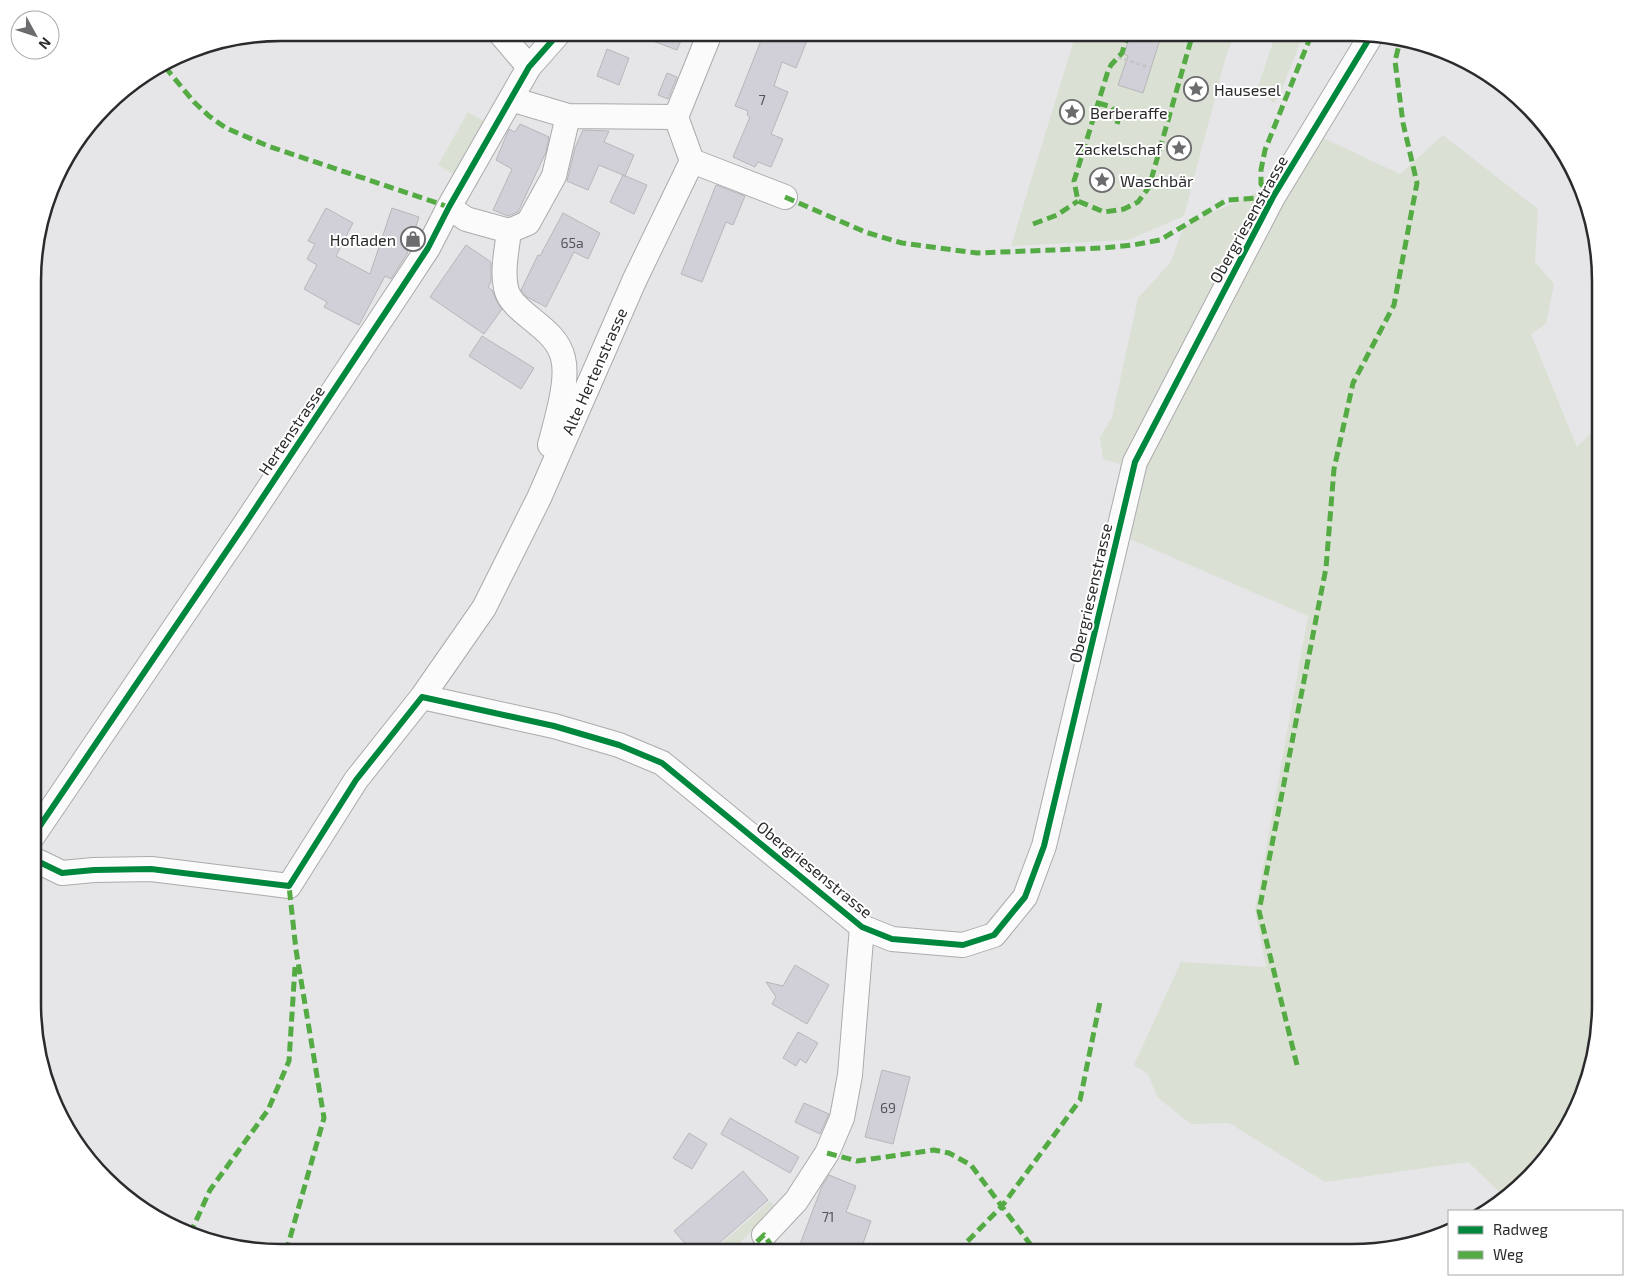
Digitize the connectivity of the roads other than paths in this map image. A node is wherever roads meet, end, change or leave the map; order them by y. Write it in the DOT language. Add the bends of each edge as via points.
graph roads {
  1 [pos="507,41"];
  2 [pos="552,41"];
  3 [pos="707,41"];
  4 [pos="1367,42"];
  5 [pos="530,67"];
  6 [pos="511,99"];
  7 [pos="568,116"];
  8 [pos="676,117"];
  9 [pos="692,161"];
  10 [pos="785,197"];
  11 [pos="449,208"];
  12 [pos="509,231"];
  13 [pos="539,498"];
  14 [pos="422,697"];
  15 [pos="41,826"];
  16 [pos="41,862"];
  17 [pos="862,927"];
  18 [pos="764,1235"];
  1 -- 5 [label="street"];
  2 -- 5 [label="street, Hertenstrasse"];
  3 -- 8 [label="street"];
  4 -- 17 [label="street, Obergriesenstrasse" via="1273,197 1135,462 1044,846 1025,897 994,935 963,945 892,939"];
  5 -- 6 [label="street, Hertenstrasse"];
  6 -- 7 [label="street"];
  6 -- 11 [label="street, Hertenstrasse"];
  7 -- 8 [label="street"];
  7 -- 12 [label="street" via="554,176 528,223"];
  8 -- 9 [label="street"];
  9 -- 10 [label="street"];
  9 -- 13 [label="street, Alte Hertenstrasse" via="635,279"];
  11 -- 12 [label="street" via="466,218"];
  11 -- 15 [label="street, Hertenstrasse" via="401,290"];
  12 -- 13 [label="street" via="504,276 506,290 519,308 557,343 564,367 561,397"];
  13 -- 14 [label="street, Alte Hertenstrasse" via="484,608"];
  14 -- 16 [label="street" via="356,780 289,886 151,869 62,873"];
  14 -- 17 [label="street, Obergriesenstrasse" via="554,726 619,745 662,763"];
  17 -- 18 [label="street" via="850,1075 842,1118 827,1153 796,1201"];
}
